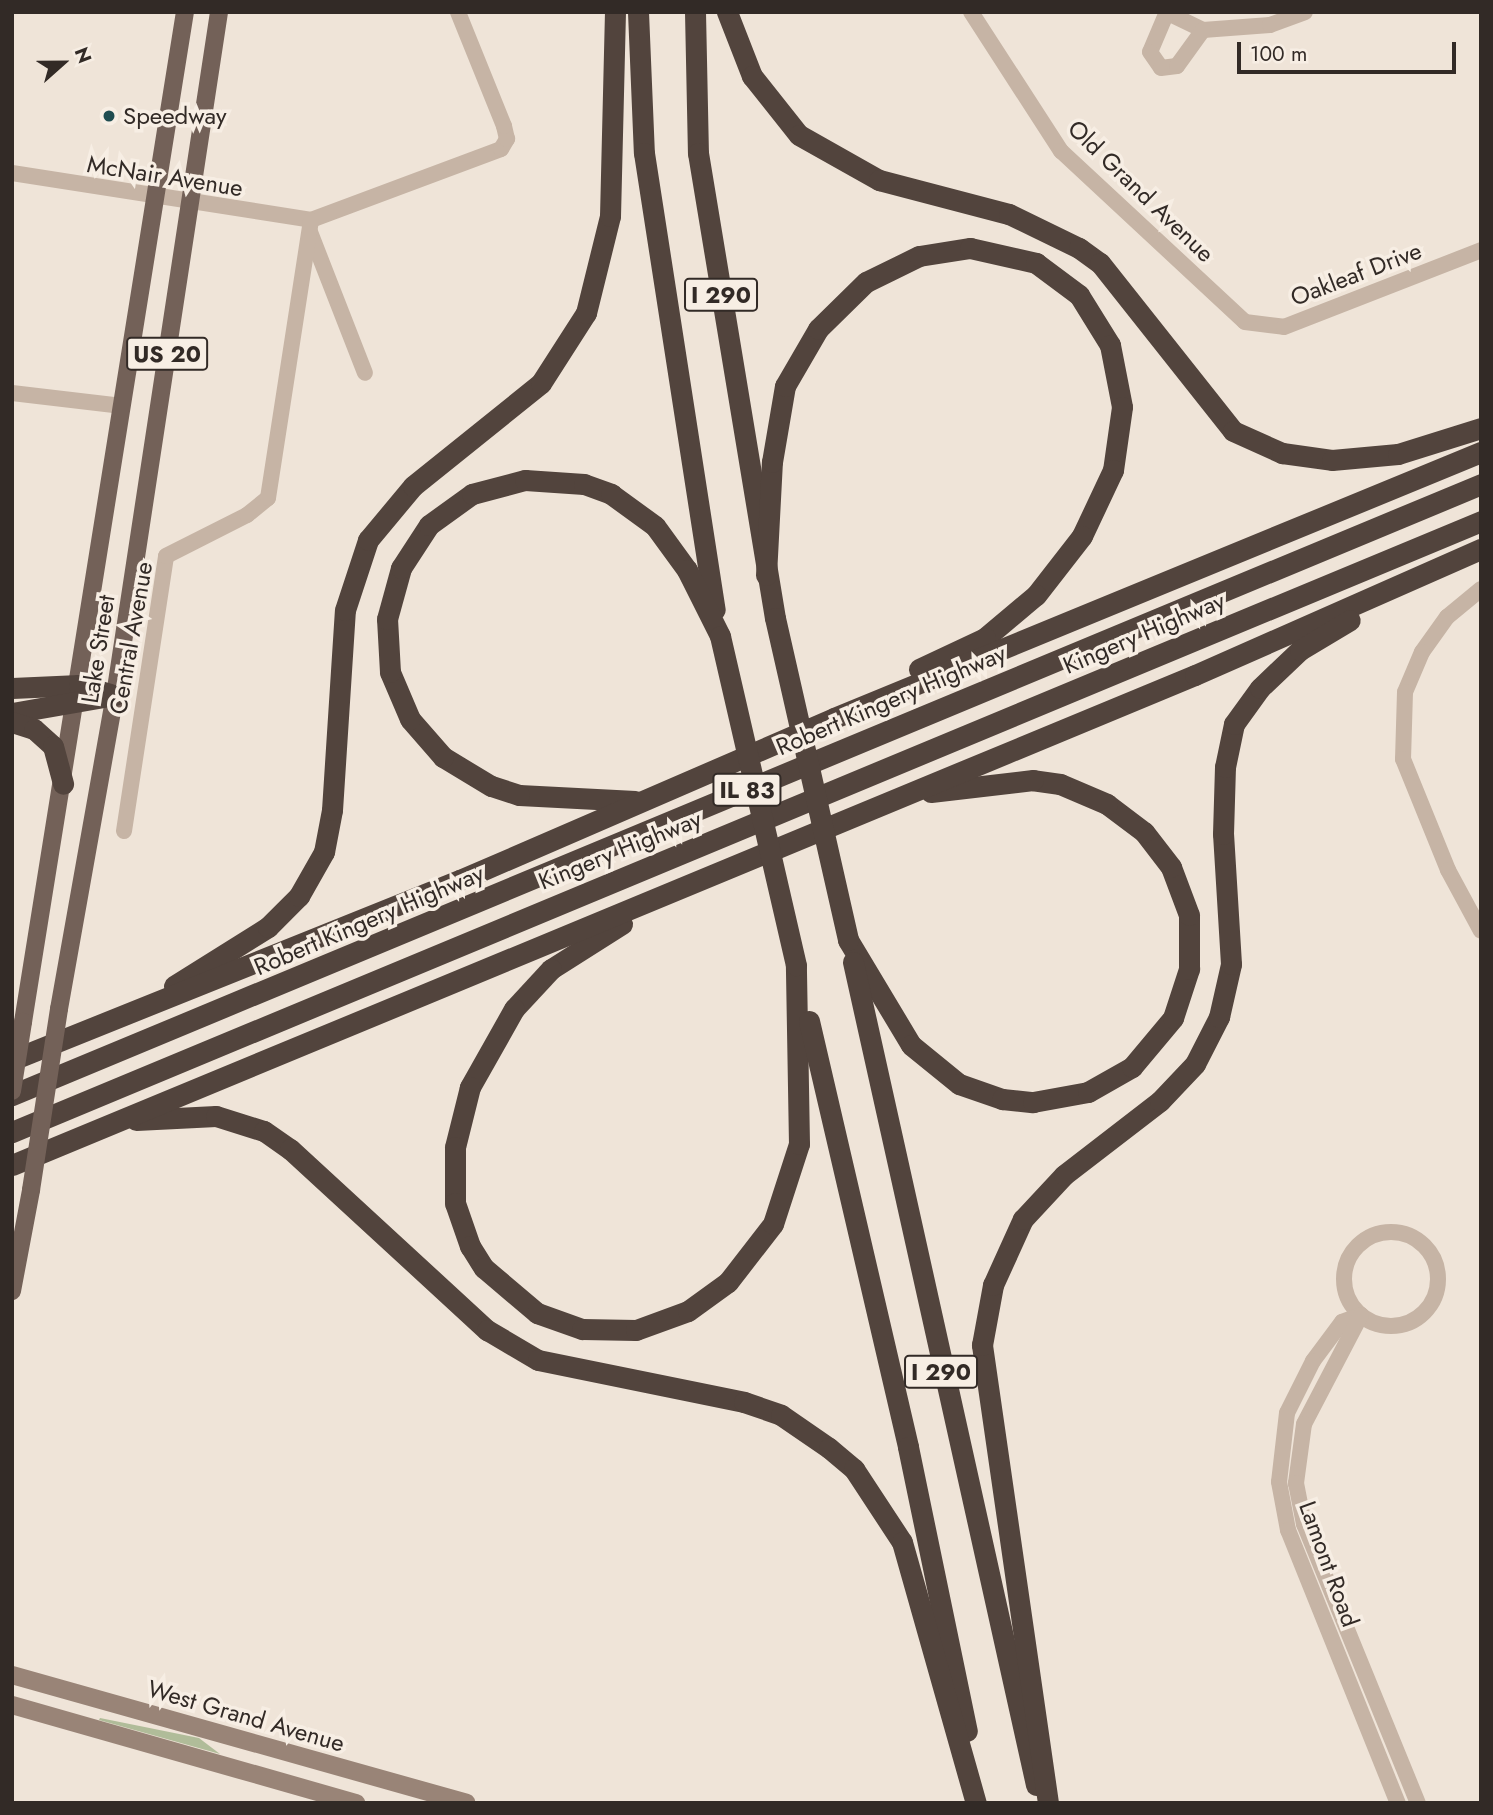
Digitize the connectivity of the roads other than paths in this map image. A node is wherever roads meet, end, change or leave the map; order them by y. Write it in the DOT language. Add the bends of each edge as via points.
graph roads {
  1 [pos="185,12"];
  2 [pos="219,12"];
  3 [pos="458,12"];
  4 [pos="615,12"];
  5 [pos="638,12"];
  6 [pos="695,12"];
  7 [pos="727,12"];
  8 [pos="971,12"];
  9 [pos="1167,12"];
  10 [pos="1306,12"];
  11 [pos="1203,30"];
  12 [pos="12,173"];
  13 [pos="153,197"];
  14 [pos="189,202"];
  15 [pos="310,226"];
  16 [pos="1481,250"];
  17 [pos="1245,322"];
  18 [pos="365,373"];
  19 [pos="12,393"];
  20 [pos="122,406"];
  21 [pos="1481,428"];
  22 [pos="1481,452"];
  23 [pos="1481,484"];
  24 [pos="1481,521"];
  25 [pos="1481,549"];
  26 [pos="1481,561"];
  27 [pos="766,575"];
  28 [pos="1481,589"];
  29 [pos="720,636"];
  30 [pos="12,688"];
  31 [pos="78,694"];
  32 [pos="115,695"];
  33 [pos="12,713"];
  34 [pos="834,718"];
  35 [pos="12,722"];
  36 [pos="63,784"];
  37 [pos="894,798"];
  38 [pos="645,801"];
  39 [pos="124,831"];
  40 [pos="738,862"];
  41 [pos="1481,931"];
  42 [pos="848,940"];
  43 [pos="796,965"];
  44 [pos="118,1021"];
  45 [pos="12,1060"];
  46 [pos="12,1093"];
  47 [pos="117,1122"];
  48 [pos="12,1132"];
  49 [pos="12,1166"];
  50 [pos="12,1291"];
  51 [pos="1361,1315"];
  52 [pos="12,1675"];
  53 [pos="12,1705"];
  54 [pos="356,1803"];
  55 [pos="466,1803"];
  56 [pos="979,1803"];
  57 [pos="1040,1803"];
  58 [pos="1048,1803"];
  59 [pos="1398,1803"];
  60 [pos="1418,1803"];
  1 -- 13 [label="main road, Lake Street / US 20"];
  2 -- 14 [label="main road, Lake Street / US 20"];
  3 -- 15 [label="street" via="507,139 480,159"];
  4 -- 44 [label="highway" via="610,216 595,286 574,337 541,383 413,486 368,540 345,610 332,810 313,874 268,927"];
  5 -- 29 [label="highway, I 290" via="644,153"];
  6 -- 27 [label="highway, I 290" via="698,153"];
  7 -- 21 [label="highway" via="752,76 799,135 879,180 1009,214 1080,248 1100,264 1212,410 1258,444 1306,458 1371,458 1427,447"];
  8 -- 17 [label="street, Old Grand Avenue" via="1061,151"];
  9 -- 11 [label="street"];
  9 -- 11 [label="street" via="1150,52 1161,68 1177,66"];
  10 -- 11 [label="street" via="1270,25"];
  12 -- 13 [label="street, McNair Avenue"];
  13 -- 14 [label="street, McNair Avenue"];
  13 -- 20 [label="main road, Lake Street / US 20"];
  14 -- 15 [label="street, McNair Avenue"];
  14 -- 32 [label="main road, Lake Street / US 20"];
  15 -- 18 [label="street"];
  15 -- 39 [label="street, Central Avenue" via="268,498 247,515 166,556"];
  16 -- 17 [label="street, Oakleaf Drive" via="1284,327"];
  19 -- 20 [label="street"];
  20 -- 31 [label="main road, Lake Street / US 20"];
  22 -- 34 [label="highway"];
  23 -- 46 [label="highway, Robert Kingery Highway / IL 83"];
  24 -- 48 [label="highway, Kingery Highway / IL 83"];
  25 -- 37 [label="highway"];
  26 -- 58 [label="highway" via="1360,614 1300,650 1260,688 1234,724 1225,767 1223,834 1231,964 1219,1017 1195,1064 1160,1101 1064,1175 1023,1219 993,1285 982,1345"];
  27 -- 34 [label="highway" via="772,463 785,386 818,329 860,287 919,256 970,248 1036,263 1079,295 1110,345 1122,407 1112,470 1095,514 1060,570 1014,616 985,638"];
  27 -- 42 [label="highway, I 290, bridge"];
  28 -- 41 [label="street" via="1447,617 1422,652 1405,692 1403,760 1448,870"];
  29 -- 38 [label="highway" via="687,570 655,526 611,494 584,484 525,480 472,494 429,525 401,568 387,619 390,673 410,719 443,757 491,786 519,795"];
  29 -- 43 [label="highway, I 290, bridge"];
  30 -- 31 [label="highway"];
  31 -- 32 [label="highway"];
  31 -- 33 [label="highway"];
  31 -- 36 [label="main road, Lake Street / US 20"];
  32 -- 50 [label="main road, Lake Street / US 20, bridge"];
  34 -- 38 [label="highway"];
  35 -- 36 [label="highway" via="34,729 52,746"];
  36 -- 46 [label="main road, Lake Street / US 20, bridge"];
  37 -- 40 [label="highway"];
  37 -- 42 [label="highway" via="1033,780 1083,792 1126,816 1160,849 1181,890 1192,945 1183,997 1160,1038 1112,1080 1059,1100 1002,1099 959,1084 911,1045"];
  38 -- 44 [label="highway"];
  40 -- 43 [label="highway" via="575,951 530,989 485,1054 459,1128 454,1187 470,1246 500,1286 556,1322 614,1333 650,1326 688,1311 741,1268 773,1224 799,1144"];
  40 -- 47 [label="highway"];
  42 -- 57 [label="highway, I 290"];
  43 -- 56 [label="highway, I 290" via="908,1447"];
  44 -- 45 [label="highway"];
  47 -- 49 [label="highway"];
  47 -- 56 [label="highway" via="216,1116 264,1131 290,1149 487,1330 538,1360 744,1402 780,1415 829,1448 854,1469 902,1542 957,1752"];
  51 -- 51 [label="street" via="1375,1324 1399,1325 1421,1316 1432,1304 1438,1275 1418,1240 1377,1234 1353,1252 1346,1292"];
  51 -- 59 [label="street, Lamont Road" via="1342,1322 1287,1413 1279,1482 1288,1530"];
  51 -- 60 [label="street, Lamont Road" via="1304,1424 1296,1483 1304,1524"];
  52 -- 55 [label="main road, West Grand Avenue"];
  53 -- 54 [label="main road"];
}
